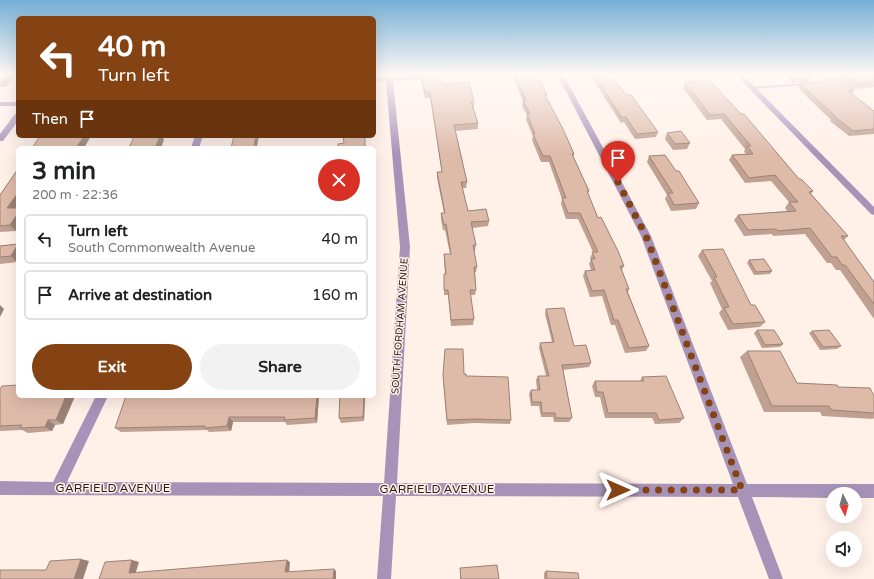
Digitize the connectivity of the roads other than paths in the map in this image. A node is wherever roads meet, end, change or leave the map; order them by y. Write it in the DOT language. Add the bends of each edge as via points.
graph roads {
  1 [pos="392,101"];
  2 [pos="574,101"];
  3 [pos="765,101"];
  4 [pos="0,104"];
  5 [pos="16,104"];
  6 [pos="16,119"];
  7 [pos="0,139"];
  8 [pos="874,212"];
  9 [pos="101,398"];
  10 [pos="0,488"];
  11 [pos="57,488"];
  12 [pos="388,489"];
  13 [pos="742,490"];
  14 [pos="874,491"];
  15 [pos="384,579"];
  16 [pos="776,579"];
  1 -- 12 [label="street, SOUTH FORDHAM AVENUE" via="405,247"];
  2 -- 13 [label="street" via="646,236"];
  3 -- 8 [label="street"];
  4 -- 5 [label="street"];
  6 -- 7 [label="street"];
  9 -- 11 [label="street"];
  10 -- 11 [label="street, GARFIELD AVENUE"];
  11 -- 12 [label="street, GARFIELD AVENUE"];
  12 -- 13 [label="street, GARFIELD AVENUE"];
  12 -- 15 [label="street, SOUTH FORDHAM AVENUE"];
  13 -- 14 [label="street, GARFIELD AVENUE"];
  13 -- 16 [label="street"];
}
